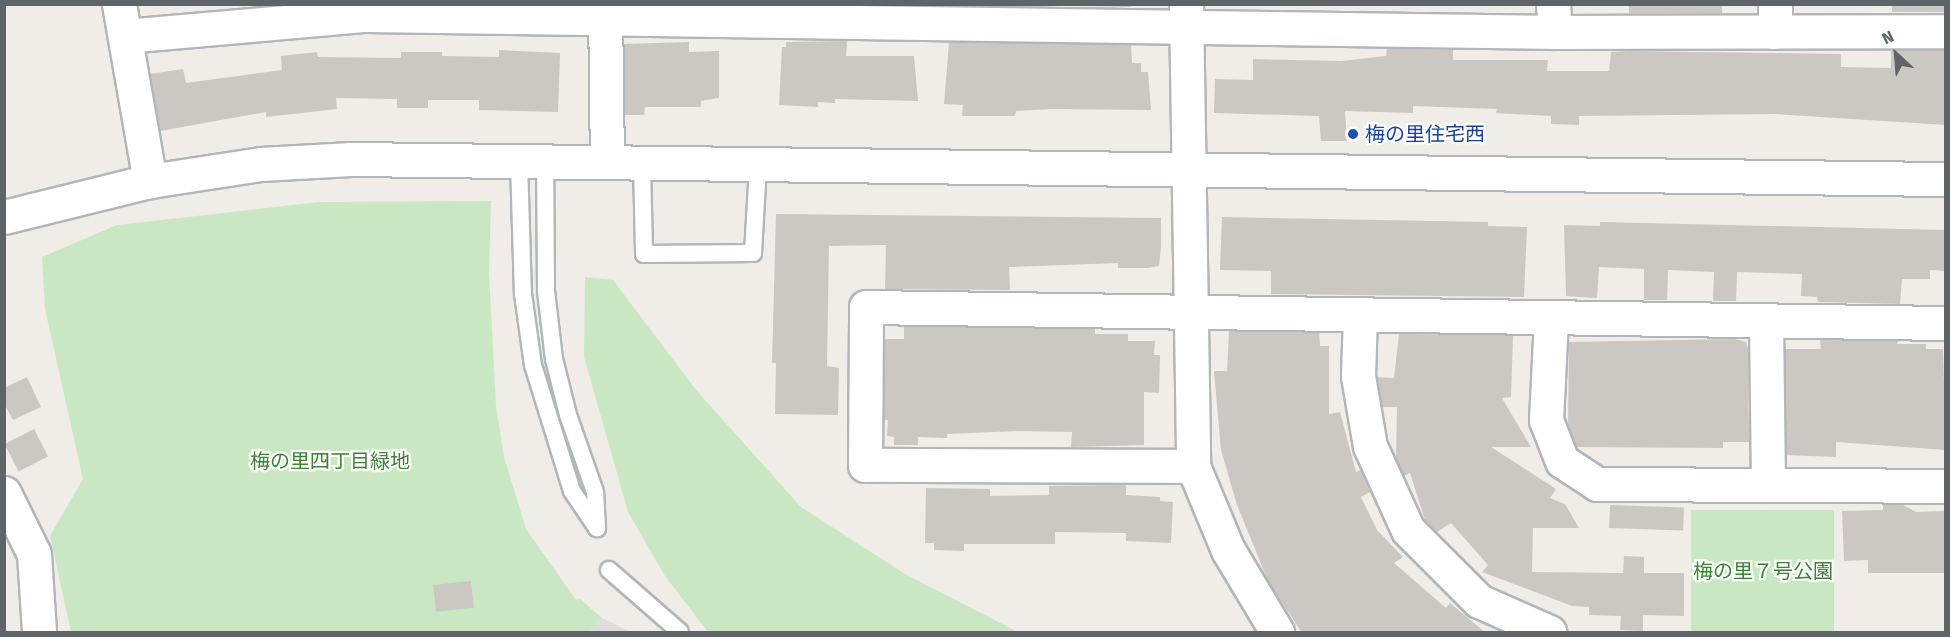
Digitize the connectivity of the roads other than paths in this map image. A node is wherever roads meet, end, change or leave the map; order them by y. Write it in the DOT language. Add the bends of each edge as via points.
graph roads {
  1 [pos="605,12"];
  2 [pos="1187,16"];
  3 [pos="1368,17"];
  4 [pos="1554,18"];
  5 [pos="1774,18"];
  6 [pos="122,20"];
  7 [pos="1946,31"];
  8 [pos="532,161"];
  9 [pos="607,162"];
  10 [pos="642,163"];
  11 [pos="758,165"];
  12 [pos="1189,170"];
  13 [pos="1946,179"];
  14 [pos="150,181"];
  15 [pos="4,217"];
  16 [pos="1191,313"];
  17 [pos="1360,315"];
  18 [pos="1551,318"];
  19 [pos="1766,321"];
  20 [pos="1946,323"];
  21 [pos="1193,466"];
  22 [pos="1768,485"];
  23 [pos="1946,486"];
  24 [pos="4,493"];
  25 [pos="609,570"];
  26 [pos="39,633"];
  27 [pos="680,633"];
  28 [pos="1276,633"];
  29 [pos="1549,633"];
  1 -- 2 [label="street"];
  1 -- 6 [label="street"];
  1 -- 9 [label="street"];
  2 -- 3 [label="street"];
  2 -- 12 [label="street"];
  3 -- 4 [label="street"];
  4 -- 5 [label="street"];
  5 -- 7 [label="street"];
  6 -- 14 [label="street"];
  8 -- 8 [label="lane" via="554,359 595,492 597,528 572,491 533,365 524,294"];
  8 -- 9 [label="street"];
  8 -- 14 [label="street" via="351,159 261,164"];
  9 -- 10 [label="street"];
  10 -- 11 [label="street"];
  10 -- 11 [label="lane" via="644,254 753,253"];
  11 -- 12 [label="street"];
  12 -- 13 [label="street"];
  12 -- 16 [label="street"];
  14 -- 15 [label="street"];
  16 -- 17 [label="street"];
  16 -- 21 [label="street"];
  16 -- 21 [label="street" via="866,307 865,465"];
  17 -- 18 [label="street"];
  17 -- 29 [label="street" via="1359,376 1370,446 1408,530 1479,601"];
  18 -- 19 [label="street"];
  18 -- 22 [label="street" via="1546,420 1562,461 1598,484"];
  19 -- 20 [label="street"];
  19 -- 22 [label="street"];
  21 -- 28 [label="street" via="1227,550"];
  22 -- 23 [label="street"];
  24 -- 26 [label="street" via="34,554"];
  25 -- 27 [label="lane"];
}
